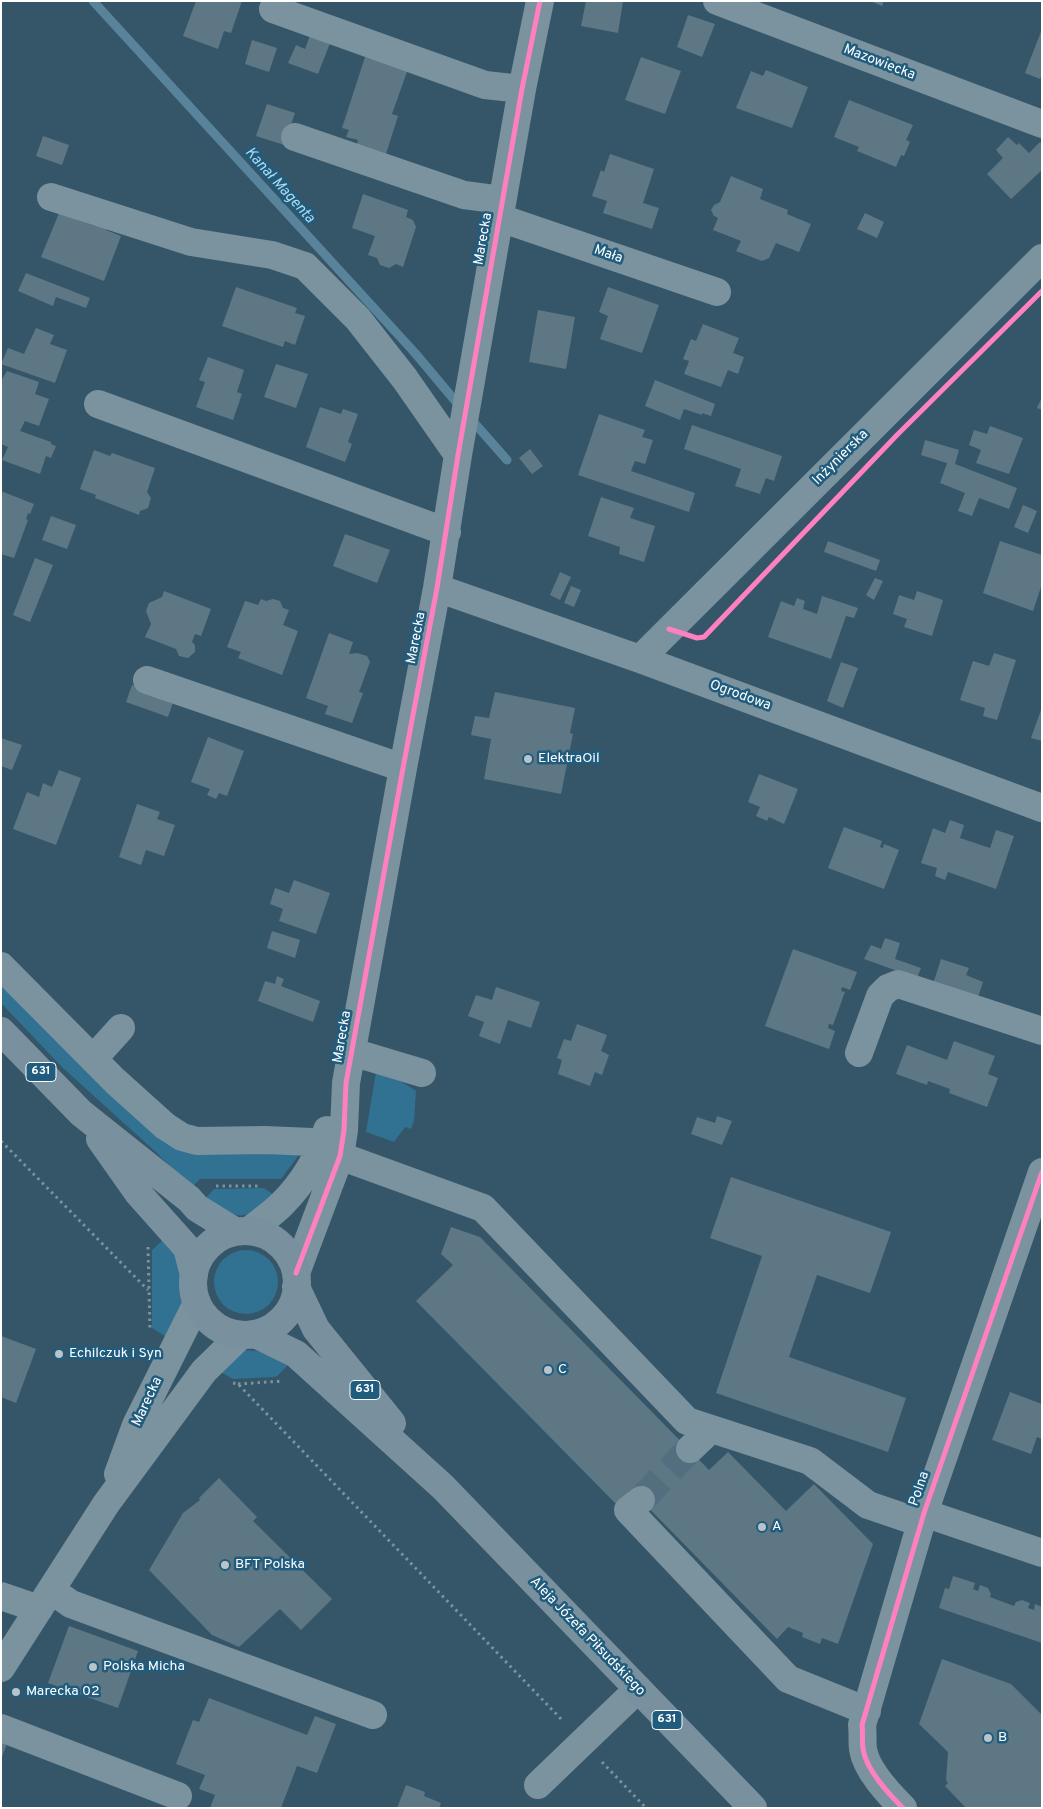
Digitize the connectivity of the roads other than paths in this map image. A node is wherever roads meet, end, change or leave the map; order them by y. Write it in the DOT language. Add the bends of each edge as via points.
graph roads {
  1 [pos="540,1"];
  2 [pos="717,1"];
  3 [pos="273,9"];
  4 [pos="522,89"];
  5 [pos="1042,124"];
  6 [pos="295,137"];
  7 [pos="52,197"];
  8 [pos="501,209"];
  9 [pos="1042,258"];
  10 [pos="717,292"];
  11 [pos="98,404"];
  12 [pos="460,445"];
  13 [pos="447,532"];
  14 [pos="438,588"];
  15 [pos="640,658"];
  16 [pos="147,680"];
  17 [pos="403,768"];
  18 [pos="1042,808"];
  19 [pos="1,966"];
  20 [pos="121,1028"];
  21 [pos="1,1031"];
  22 [pos="1042,1031"];
  23 [pos="352,1052"];
  24 [pos="859,1053"];
  25 [pos="93,1059"];
  26 [pos="422,1073"];
  27 [pos="81,1114"];
  28 [pos="330,1152"];
  29 [pos="1042,1172"];
  30 [pos="242,1232"];
  31 [pos="194,1275"];
  32 [pos="296,1280"];
  33 [pos="197,1303"];
  34 [pos="248,1334"];
  35 [pos="711,1428"];
  36 [pos="690,1450"];
  37 [pos="443,1487"];
  38 [pos="641,1500"];
  39 [pos="106,1504"];
  40 [pos="922,1518"];
  41 [pos="1042,1554"];
  42 [pos="1,1596"];
  43 [pos="45,1600"];
  44 [pos="1,1668"];
  45 [pos="638,1689"];
  46 [pos="866,1711"];
  47 [pos="373,1715"];
  48 [pos="1,1728"];
  49 [pos="538,1785"];
  50 [pos="178,1796"];
  51 [pos="753,1808"];
  52 [pos="903,1808"];
  1 -- 4 [label="street, Marecka"];
  2 -- 5 [label="street, Mazowiecka"];
  3 -- 4 [label="street" via="485,85"];
  4 -- 8 [label="street, Marecka"];
  6 -- 8 [label="street, Mała"];
  7 -- 12 [label="street" via="191,242 272,256 305,266 358,319"];
  8 -- 10 [label="street, Mała"];
  8 -- 12 [label="street, Marecka"];
  9 -- 15 [label="street, Inżynierska"];
  11 -- 13 [label="street"];
  12 -- 13 [label="street, Marecka"];
  13 -- 14 [label="street, Marecka"];
  14 -- 15 [label="street, Ogrodowa"];
  14 -- 17 [label="street, Marecka"];
  15 -- 18 [label="street, Ogrodowa"];
  16 -- 17 [label="street"];
  17 -- 23 [label="street, Marecka"];
  19 -- 25 [label="street"];
  20 -- 25 [label="street"];
  21 -- 27 [label="main road, 631"];
  22 -- 24 [label="street" via="898,984 880,996"];
  23 -- 26 [label="street"];
  23 -- 28 [label="street, Marecka" via="346,1083 344,1130"];
  25 -- 28 [label="street" via="182,1137 197,1141 312,1142"];
  27 -- 30 [label="main road, 631" via="189,1199 196,1208"];
  27 -- 31 [label="main road, 631" via="138,1193 187,1248"];
  28 -- 30 [label="street, Marecka" via="310,1170 283,1203"];
  28 -- 32 [label="street, Marecka"];
  28 -- 35 [label="street" via="483,1208 687,1421"];
  29 -- 40 [label="street, Polna"];
  30 -- 31 [label="main road" via="223,1236 203,1252"];
  30 -- 32 [label="main road" via="262,1234 274,1240 292,1260"];
  31 -- 33 [label="main road"];
  32 -- 34 [label="main road" via="290,1306 279,1322 267,1330"];
  32 -- 37 [label="main road, Aleja Józefa Piłsudskiego / 631" via="316,1329"];
  33 -- 34 [label="main road" via="214,1325 226,1332"];
  33 -- 39 [label="street, Marecka" via="136,1425"];
  34 -- 37 [label="main road, Aleja Józefa Piłsudskiego / 631" via="296,1354"];
  34 -- 39 [label="street, Marecka" via="204,1371"];
  35 -- 36 [label="street"];
  35 -- 40 [label="street" via="810,1461 868,1505"];
  37 -- 45 [label="main road, Aleja Józefa Piłsudskiego / 631"];
  38 -- 46 [label="street" via="628,1510 788,1678"];
  39 -- 43 [label="street, Marecka"];
  40 -- 41 [label="street"];
  40 -- 46 [label="street, Polna"];
  42 -- 43 [label="street"];
  43 -- 44 [label="street, Marecka"];
  43 -- 47 [label="street" via="71,1604"];
  45 -- 49 [label="street"];
  45 -- 51 [label="main road, Aleja Józefa Piłsudskiego / 631"];
  46 -- 52 [label="street, Polna" via="862,1725 863,1751 873,1773"];
  48 -- 50 [label="street"];
}
